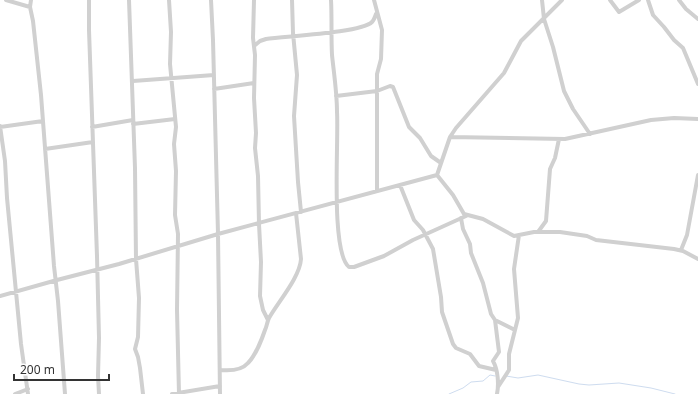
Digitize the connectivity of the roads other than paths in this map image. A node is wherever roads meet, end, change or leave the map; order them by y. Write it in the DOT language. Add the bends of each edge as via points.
graph roads {
  1 [pos="6,0"];
  2 [pos="31,0"];
  3 [pos="89,0"];
  4 [pos="129,0"];
  5 [pos="169,0"];
  6 [pos="211,0"];
  7 [pos="254,0"];
  8 [pos="292,0"];
  9 [pos="331,0"];
  10 [pos="374,0"];
  11 [pos="542,0"];
  12 [pos="562,0"];
  13 [pos="610,0"];
  14 [pos="639,0"];
  15 [pos="648,0"];
  16 [pos="680,0"];
  17 [pos="30,7"];
  18 [pos="376,14"];
  19 [pos="544,19"];
  20 [pos="698,19"];
  21 [pos="332,33"];
  22 [pos="293,36"];
  23 [pos="254,46"];
  24 [pos="214,74"];
  25 [pos="171,78"];
  26 [pos="132,81"];
  27 [pos="254,84"];
  28 [pos="698,84"];
  29 [pos="214,89"];
  30 [pos="377,90"];
  31 [pos="336,96"];
  32 [pos="175,119"];
  33 [pos="698,119"];
  34 [pos="43,121"];
  35 [pos="133,122"];
  36 [pos="0,126"];
  37 [pos="92,127"];
  38 [pos="590,134"];
  39 [pos="450,137"];
  40 [pos="559,139"];
  41 [pos="1,141"];
  42 [pos="93,142"];
  43 [pos="45,149"];
  44 [pos="441,162"];
  45 [pos="437,175"];
  46 [pos="698,175"];
  47 [pos="400,185"];
  48 [pos="377,191"];
  49 [pos="337,202"];
  50 [pos="301,212"];
  51 [pos="296,213"];
  52 [pos="466,216"];
  53 [pos="461,218"];
  54 [pos="259,224"];
  55 [pos="538,232"];
  56 [pos="218,234"];
  57 [pos="426,234"];
  58 [pos="519,235"];
  59 [pos="176,246"];
  60 [pos="681,250"];
  61 [pos="136,259"];
  62 [pos="698,259"];
  63 [pos="97,270"];
  64 [pos="57,280"];
  65 [pos="16,292"];
  66 [pos="0,296"];
  67 [pos="268,320"];
  68 [pos="495,320"];
  69 [pos="515,330"];
  70 [pos="220,370"];
  71 [pos="496,370"];
  72 [pos="220,386"];
  73 [pos="498,387"];
  74 [pos="28,392"];
  75 [pos="179,393"];
  76 [pos="15,394"];
  77 [pos="65,394"];
  78 [pos="99,394"];
  79 [pos="143,394"];
  80 [pos="172,394"];
  81 [pos="220,394"];
  82 [pos="497,394"];
  1 -- 17 [label="street"];
  2 -- 17 [label="street"];
  3 -- 37 [label="street"];
  4 -- 26 [label="street"];
  5 -- 25 [label="street"];
  6 -- 24 [label="street"];
  7 -- 23 [label="street"];
  8 -- 22 [label="street"];
  9 -- 21 [label="street"];
  10 -- 18 [label="street"];
  11 -- 19 [label="street"];
  12 -- 19 [label="street"];
  13 -- 14 [label="street" via="619,12"];
  15 -- 28 [label="street" via="653,15 683,48"];
  16 -- 20 [label="street"];
  17 -- 34 [label="street"];
  18 -- 21 [label="street" via="369,24"];
  18 -- 30 [label="street" via="382,30"];
  19 -- 38 [label="street" via="564,91"];
  19 -- 39 [label="street" via="521,41 504,73"];
  21 -- 22 [label="street"];
  21 -- 31 [label="street"];
  22 -- 23 [label="street" via="264,40"];
  22 -- 50 [label="street" via="297,75 294,116"];
  23 -- 27 [label="street"];
  24 -- 25 [label="street"];
  24 -- 29 [label="street"];
  25 -- 26 [label="street"];
  25 -- 32 [label="street"];
  26 -- 35 [label="street"];
  27 -- 29 [label="street"];
  27 -- 54 [label="street"];
  29 -- 56 [label="street"];
  30 -- 31 [label="street"];
  30 -- 44 [label="street" via="390,86 394,88 409,127 420,138 431,156"];
  30 -- 48 [label="street"];
  31 -- 49 [label="street"];
  32 -- 35 [label="street"];
  32 -- 59 [label="street" via="175,215 178,234"];
  33 -- 38 [label="street" via="651,120"];
  34 -- 36 [label="street"];
  34 -- 43 [label="street"];
  35 -- 37 [label="street"];
  35 -- 61 [label="street"];
  36 -- 41 [label="street"];
  37 -- 42 [label="street"];
  38 -- 40 [label="street"];
  39 -- 40 [label="street"];
  39 -- 44 [label="street"];
  40 -- 55 [label="street" via="550,169 546,220"];
  41 -- 65 [label="street"];
  42 -- 43 [label="street"];
  42 -- 63 [label="street"];
  43 -- 64 [label="street"];
  44 -- 45 [label="street"];
  45 -- 47 [label="street"];
  45 -- 52 [label="street"];
  46 -- 60 [label="street" via="687,235"];
  47 -- 48 [label="street"];
  47 -- 57 [label="street" via="414,220"];
  48 -- 49 [label="street"];
  49 -- 50 [label="street"];
  49 -- 57 [label="street" via="341,253 349,268 384,256"];
  50 -- 51 [label="street"];
  51 -- 54 [label="street"];
  51 -- 67 [label="street" via="300,264"];
  52 -- 53 [label="street"];
  52 -- 58 [label="street" via="480,218 514,236"];
  53 -- 57 [label="street"];
  53 -- 68 [label="street"];
  54 -- 56 [label="street"];
  54 -- 67 [label="street" via="261,298"];
  55 -- 58 [label="street"];
  55 -- 60 [label="street" via="560,232 596,240"];
  56 -- 59 [label="street"];
  56 -- 70 [label="street"];
  57 -- 71 [label="street" via="433,249 442,312 453,344 470,354 479,366"];
  58 -- 69 [label="street" via="514,269 518,317"];
  59 -- 61 [label="street"];
  59 -- 75 [label="street"];
  60 -- 62 [label="street"];
  61 -- 63 [label="street"];
  61 -- 79 [label="street" via="139,298 138,337 135,349 140,363"];
  63 -- 64 [label="street"];
  63 -- 78 [label="street"];
  64 -- 65 [label="street"];
  64 -- 77 [label="street"];
  65 -- 66 [label="street"];
  65 -- 74 [label="street"];
  67 -- 70 [label="street" via="263,336 248,363 234,371"];
  68 -- 69 [label="street"];
  68 -- 71 [label="street" via="499,352 493,361"];
  69 -- 73 [label="street" via="509,354 509,370"];
  70 -- 72 [label="street"];
  71 -- 73 [label="street"];
  72 -- 75 [label="street"];
  72 -- 81 [label="street"];
  73 -- 82 [label="street"];
  74 -- 76 [label="street"];
  75 -- 80 [label="street"];
}
